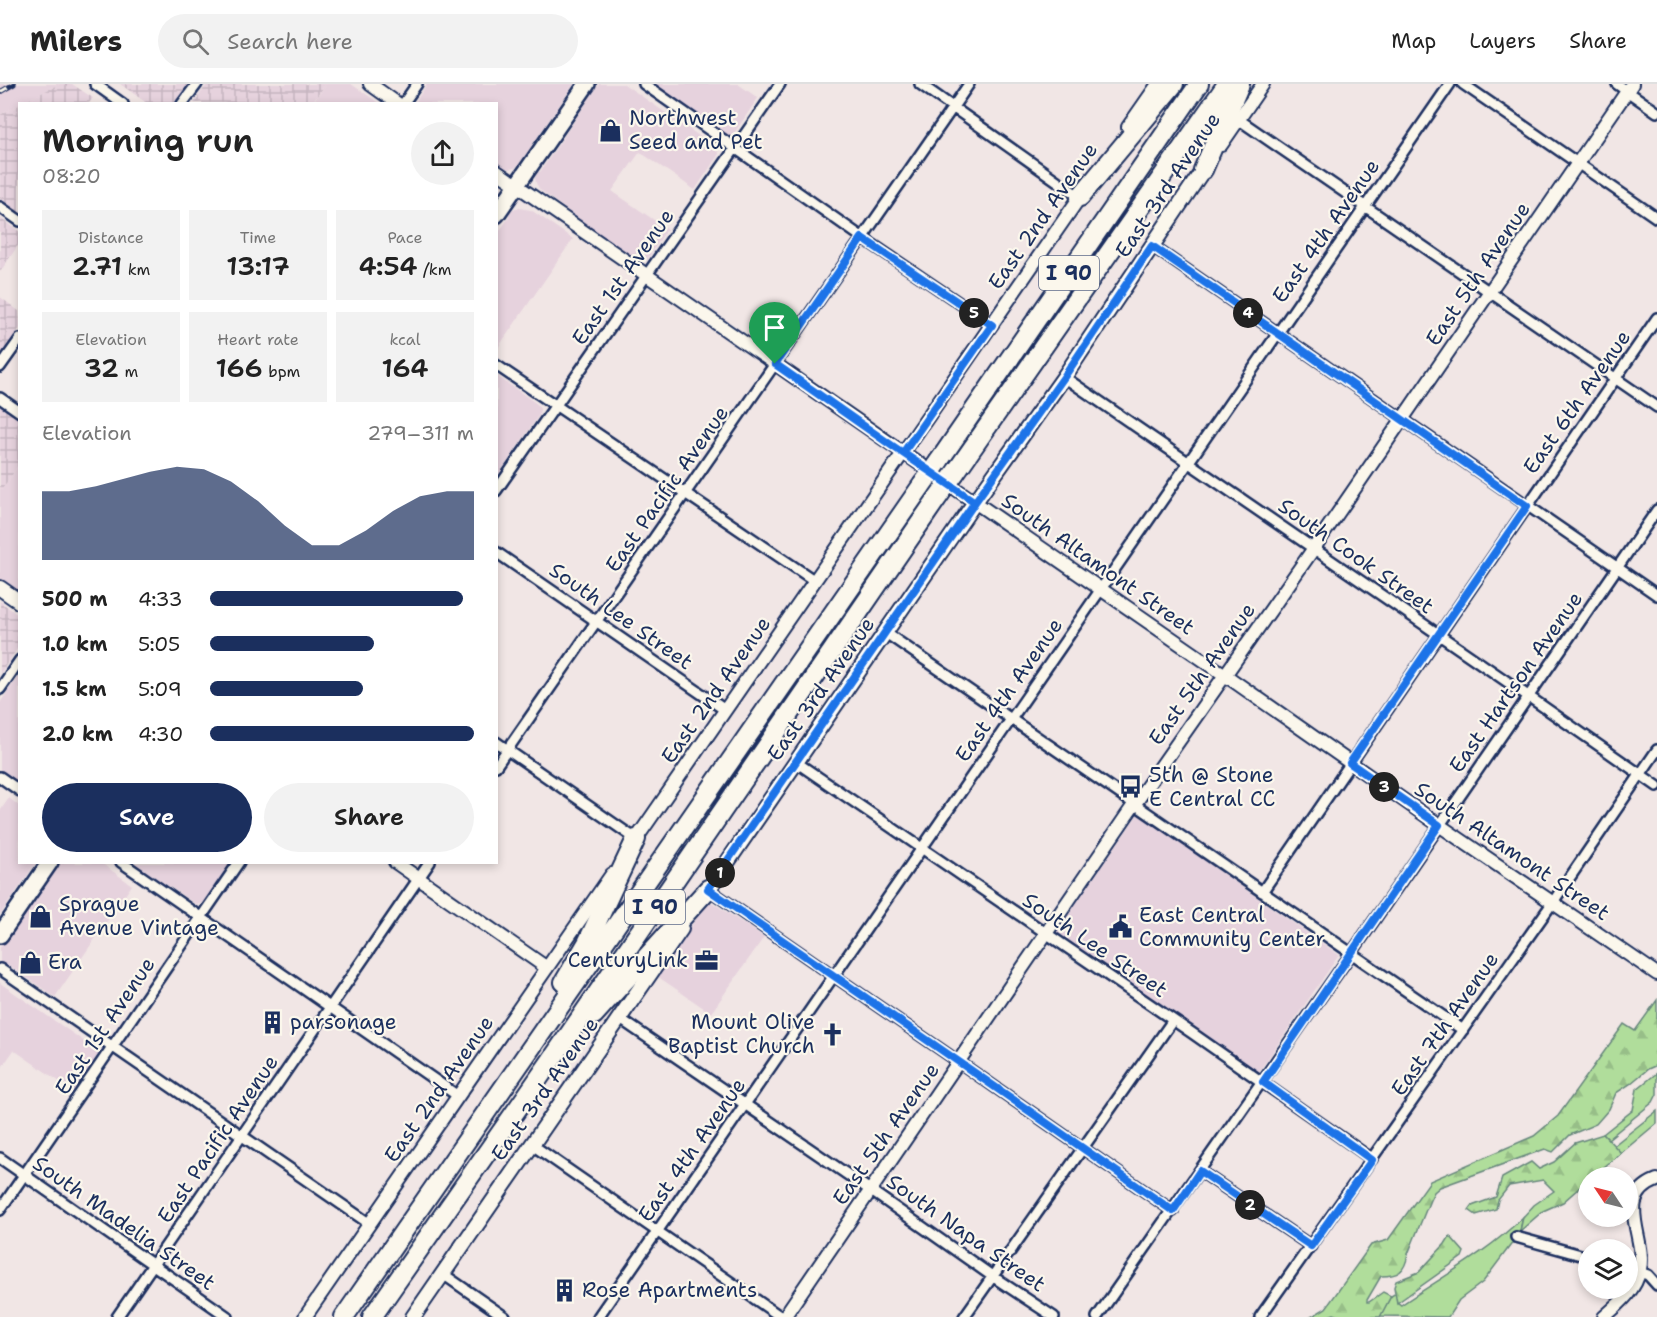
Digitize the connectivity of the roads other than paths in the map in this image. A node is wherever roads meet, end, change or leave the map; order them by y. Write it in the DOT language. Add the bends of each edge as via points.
graph roads {
  1 [pos="95,84"];
  2 [pos="197,84"];
  3 [pos="370,84"];
  4 [pos="417,84"];
  5 [pos="587,84"];
  6 [pos="644,84"];
  7 [pos="780,84"];
  8 [pos="920,84"];
  9 [pos="969,84"];
  10 [pos="1158,84"];
  11 [pos="1174,84"];
  12 [pos="1199,84"];
  13 [pos="1227,84"];
  14 [pos="1240,84"];
  15 [pos="1263,84"];
  16 [pos="1450,84"];
  17 [pos="1463,84"];
  18 [pos="1625,86"];
  19 [pos="120,102"];
  20 [pos="184,102"];
  21 [pos="395,102"];
  22 [pos="404,102"];
  23 [pos="953,107"];
  24 [pos="1657,112"];
  25 [pos="1238,119"];
  26 [pos="735,148"];
  27 [pos="1577,163"];
  28 [pos="1203,170"];
  29 [pos="498,172"];
  30 [pos="517,186"];
  31 [pos="1080,197"];
  32 [pos="0,207"];
  33 [pos="1365,207"];
  34 [pos="498,212"];
  35 [pos="1657,218"];
  36 [pos="18,220"];
  37 [pos="862,238"];
  38 [pos="1152,246"];
  39 [pos="647,275"];
  40 [pos="1489,292"];
  41 [pos="1657,318"];
  42 [pos="992,325"];
  43 [pos="1277,333"];
  44 [pos="18,342"];
  45 [pos="775,364"];
  46 [pos="0,366"];
  47 [pos="498,366"];
  48 [pos="1064,377"];
  49 [pos="1616,378"];
  50 [pos="0,398"];
  51 [pos="555,405"];
  52 [pos="1657,407"];
  53 [pos="18,411"];
  54 [pos="1401,420"];
  55 [pos="903,453"];
  56 [pos="1189,462"];
  57 [pos="498,488"];
  58 [pos="686,493"];
  59 [pos="975,502"];
  60 [pos="1527,506"];
  61 [pos="1657,510"];
  62 [pos="1314,548"];
  63 [pos="498,553"];
  64 [pos="1617,568"];
  65 [pos="814,581"];
  66 [pos="0,588"];
  67 [pos="1101,590"];
  68 [pos="1657,595"];
  69 [pos="18,601"];
  70 [pos="597,622"];
  71 [pos="886,633"];
  72 [pos="1439,635"];
  73 [pos="18,663"];
  74 [pos="1225,675"];
  75 [pos="0,688"];
  76 [pos="1528,696"];
  77 [pos="725,710"];
  78 [pos="1011,719"];
  79 [pos="498,743"];
  80 [pos="508,750"];
  81 [pos="1657,750"];
  82 [pos="796,762"];
  83 [pos="498,763"];
  84 [pos="1350,763"];
  85 [pos="1640,774"];
  86 [pos="0,777"];
  87 [pos="1657,786"];
  88 [pos="18,789"];
  89 [pos="1135,804"];
  90 [pos="1439,825"];
  91 [pos="636,839"];
  92 [pos="921,848"];
  93 [pos="49,864"];
  94 [pos="124,864"];
  95 [pos="238,864"];
  96 [pos="398,864"];
  97 [pos="429,864"];
  98 [pos="418,879"];
  99 [pos="708,889"];
  100 [pos="1262,892"];
  101 [pos="1553,902"];
  102 [pos="201,918"];
  103 [pos="1046,933"];
  104 [pos="0,935"];
  105 [pos="1351,954"];
  106 [pos="547,968"];
  107 [pos="0,969"];
  108 [pos="1657,974"];
  109 [pos="834,976"];
  110 [pos="330,1008"];
  111 [pos="619,1018"];
  112 [pos="1173,1020"];
  113 [pos="1463,1030"];
  114 [pos="538,1039"];
  115 [pos="112,1047"];
  116 [pos="550,1062"];
  117 [pos="959,1062"];
  118 [pos="1263,1082"];
  119 [pos="458,1096"];
  120 [pos="745,1105"];
  121 [pos="242,1136"];
  122 [pos="531,1144"];
  123 [pos="1083,1149"];
  124 [pos="0,1158"];
  125 [pos="1372,1160"];
  126 [pos="1200,1171"];
  127 [pos="24,1175"];
  128 [pos="1657,1180"];
  129 [pos="870,1190"];
  130 [pos="0,1210"];
  131 [pos="1173,1211"];
  132 [pos="370,1224"];
  133 [pos="657,1232"];
  134 [pos="1516,1237"];
  135 [pos="1311,1246"];
  136 [pos="1578,1254"];
  137 [pos="1638,1264"];
  138 [pos="153,1265"];
  139 [pos="1638,1271"];
  140 [pos="443,1274"];
  141 [pos="992,1276"];
  142 [pos="1657,1284"];
  143 [pos="1622,1299"];
  144 [pos="349,1310"];
  145 [pos="117,1317"];
  146 [pos="228,1317"];
  147 [pos="305,1317"];
  148 [pos="336,1317"];
  149 [pos="372,1317"];
  150 [pos="413,1317"];
  151 [pos="505,1317"];
  152 [pos="598,1317"];
  153 [pos="782,1317"];
  154 [pos="964,1317"];
  155 [pos="1054,1317"];
  156 [pos="1097,1317"];
  157 [pos="1260,1317"];
  158 [pos="1604,1317"];
  1 -- 19 [label="street"];
  2 -- 20 [label="street"];
  3 -- 21 [label="street"];
  4 -- 22 [label="street"];
  5 -- 30 [label="main road"];
  6 -- 26 [label="street"];
  7 -- 26 [label="street, East 1st Avenue"];
  8 -- 23 [label="street"];
  9 -- 23 [label="street, East Pacific Avenue"];
  10 -- 31 [label="street, East 2nd Avenue"];
  11 -- 31 [label="highway"];
  12 -- 114 [label="highway, I 90, bridge"];
  13 -- 116 [label="highway, I 90, bridge"];
  14 -- 28 [label="highway"];
  15 -- 25 [label="street, East 3rd Avenue"];
  16 -- 33 [label="street, East 4th Avenue"];
  17 -- 27 [label="street"];
  18 -- 24 [label="street"];
  18 -- 27 [label="street, East 5th Avenue"];
  23 -- 31 [label="street"];
  23 -- 37 [label="street, East Pacific Avenue"];
  25 -- 28 [label="street, East 3rd Avenue"];
  25 -- 33 [label="street"];
  26 -- 37 [label="street"];
  26 -- 39 [label="street, East 1st Avenue"];
  27 -- 35 [label="street"];
  27 -- 40 [label="street, East 5th Avenue"];
  28 -- 38 [label="main road, East 3rd Avenue"];
  29 -- 30 [label="street, South Altamont Street"];
  30 -- 34 [label="main road"];
  30 -- 39 [label="street, South Altamont Street"];
  31 -- 42 [label="street, East 2nd Avenue"];
  32 -- 36 [label="street"];
  33 -- 40 [label="street"];
  33 -- 43 [label="street, East 4th Avenue"];
  37 -- 42 [label="street"];
  37 -- 45 [label="street, East Pacific Avenue"];
  38 -- 43 [label="street"];
  38 -- 48 [label="main road, East 3rd Avenue"];
  39 -- 45 [label="street, South Altamont Street"];
  39 -- 51 [label="street, East 1st Avenue"];
  40 -- 49 [label="street"];
  40 -- 54 [label="street, East 5th Avenue"];
  41 -- 49 [label="street, East 6th Avenue"];
  42 -- 55 [label="street, East 2nd Avenue"];
  43 -- 54 [label="street"];
  43 -- 56 [label="street, East 4th Avenue"];
  44 -- 46 [label="street"];
  45 -- 55 [label="street, South Altamont Street"];
  45 -- 58 [label="street, East Pacific Avenue"];
  47 -- 51 [label="street"];
  48 -- 56 [label="street, South Cook Street"];
  48 -- 59 [label="main road, East 3rd Avenue"];
  49 -- 52 [label="street"];
  49 -- 60 [label="street, East 6th Avenue"];
  50 -- 53 [label="street"];
  51 -- 57 [label="street, East 1st Avenue"];
  51 -- 58 [label="street"];
  54 -- 60 [label="street"];
  54 -- 62 [label="street, East 5th Avenue"];
  55 -- 59 [label="street, South Altamont Street"];
  55 -- 65 [label="street, East 2nd Avenue"];
  56 -- 62 [label="street, South Cook Street"];
  56 -- 67 [label="street, East 4th Avenue"];
  58 -- 65 [label="street"];
  58 -- 70 [label="street, East Pacific Avenue"];
  59 -- 67 [label="street, South Altamont Street"];
  59 -- 71 [label="main road, East 3rd Avenue"];
  60 -- 64 [label="street"];
  60 -- 72 [label="street, East 6th Avenue"];
  61 -- 64 [label="street, East Hartson Avenue"];
  62 -- 72 [label="street, South Cook Street"];
  62 -- 74 [label="street, East 5th Avenue"];
  63 -- 70 [label="street, South Lee Street"];
  64 -- 68 [label="street"];
  64 -- 76 [label="street, East Hartson Avenue"];
  65 -- 77 [label="street, East 2nd Avenue"];
  66 -- 69 [label="main road"];
  67 -- 74 [label="street, South Altamont Street"];
  67 -- 78 [label="street, East 4th Avenue"];
  70 -- 77 [label="street, South Lee Street"];
  70 -- 80 [label="street, East Pacific Avenue"];
  71 -- 78 [label="street"];
  71 -- 82 [label="main road, East 3rd Avenue"];
  72 -- 76 [label="street, South Cook Street"];
  72 -- 84 [label="street, East 6th Avenue"];
  73 -- 75 [label="street"];
  74 -- 84 [label="street, South Altamont Street"];
  74 -- 89 [label="street, East 5th Avenue"];
  76 -- 85 [label="street, South Cook Street"];
  76 -- 90 [label="street, East Hartson Avenue"];
  77 -- 91 [label="street, East 2nd Avenue"];
  78 -- 89 [label="street"];
  78 -- 92 [label="street, East 4th Avenue"];
  79 -- 80 [label="street"];
  80 -- 83 [label="street, East Pacific Avenue"];
  80 -- 91 [label="street"];
  81 -- 85 [label="street, East 7th Avenue"];
  82 -- 92 [label="street, South Lee Street"];
  82 -- 99 [label="main road, East 3rd Avenue"];
  84 -- 90 [label="street, South Altamont Street"];
  84 -- 100 [label="street, East 6th Avenue"];
  85 -- 87 [label="street, South Cook Street"];
  85 -- 101 [label="street, East 7th Avenue"];
  86 -- 88 [label="street"];
  89 -- 100 [label="street"];
  89 -- 103 [label="street, East 5th Avenue"];
  90 -- 101 [label="street, South Altamont Street"];
  90 -- 105 [label="street, East Hartson Avenue"];
  91 -- 106 [label="street, East 2nd Avenue"];
  91 -- 114 [label="highway" via="587,943 552,1001"];
  92 -- 103 [label="street, South Lee Street"];
  92 -- 109 [label="street, East 4th Avenue"];
  93 -- 104 [label="main road"];
  94 -- 102 [label="street"];
  95 -- 102 [label="street, East 1st Avenue"];
  96 -- 98 [label="street"];
  97 -- 98 [label="street, East Pacific Avenue"];
  98 -- 106 [label="street"];
  98 -- 110 [label="street, East Pacific Avenue"];
  99 -- 109 [label="street"];
  99 -- 111 [label="main road, East 3rd Avenue"];
  99 -- 116 [label="highway"];
  100 -- 105 [label="street"];
  101 -- 108 [label="street, South Altamont Street"];
  101 -- 113 [label="street, East 7th Avenue"];
  102 -- 110 [label="street"];
  102 -- 115 [label="street, East 1st Avenue"];
  103 -- 112 [label="street, South Lee Street"];
  103 -- 117 [label="street, East 5th Avenue"];
  105 -- 113 [label="street"];
  105 -- 118 [label="street, East Hartson Avenue"];
  106 -- 119 [label="street, East 2nd Avenue"];
  107 -- 115 [label="street"];
  109 -- 117 [label="street"];
  109 -- 120 [label="street, East 4th Avenue"];
  110 -- 119 [label="street"];
  110 -- 121 [label="street, East Pacific Avenue"];
  111 -- 120 [label="street, South Napa Street"];
  111 -- 122 [label="main road, East 3rd Avenue"];
  112 -- 118 [label="street, South Lee Street"];
  112 -- 123 [label="street"];
  113 -- 125 [label="street, East 7th Avenue"];
  114 -- 144 [label="highway, I 90"];
  115 -- 121 [label="street"];
  115 -- 127 [label="street, East 1st Avenue"];
  116 -- 149 [label="highway, I 90"];
  117 -- 123 [label="street"];
  117 -- 129 [label="street, East 5th Avenue"];
  118 -- 125 [label="street, South Lee Street"];
  118 -- 126 [label="street, East Hartson Avenue"];
  119 -- 132 [label="street, East 2nd Avenue"];
  120 -- 129 [label="street, South Napa Street"];
  120 -- 133 [label="street, East 4th Avenue"];
  121 -- 132 [label="street"];
  121 -- 138 [label="street, East Pacific Avenue"];
  122 -- 133 [label="street"];
  122 -- 140 [label="main road, East 3rd Avenue"];
  123 -- 131 [label="street"];
  123 -- 141 [label="street"];
  124 -- 127 [label="street, South Madelia Street"];
  125 -- 135 [label="street, East 7th Avenue"];
  126 -- 131 [label="street, East Hartson Avenue"];
  126 -- 135 [label="street"];
  127 -- 130 [label="street, East 1st Avenue"];
  127 -- 138 [label="street, South Madelia Street"];
  128 -- 137 [label="street" via="1643,1189 1634,1207 1642,1257"];
  129 -- 141 [label="street, South Napa Street"];
  129 -- 153 [label="street, East 5th Avenue"];
  131 -- 156 [label="street, East Hartson Avenue"];
  132 -- 147 [label="street, East 2nd Avenue"];
  133 -- 152 [label="street, East 4th Avenue"];
  133 -- 153 [label="street"];
  134 -- 136 [label="street"];
  135 -- 157 [label="street, East 7th Avenue"];
  138 -- 145 [label="street, East Pacific Avenue"];
  138 -- 146 [label="street, South Madelia Street"];
  139 -- 142 [label="street"];
  140 -- 150 [label="main road, East 3rd Avenue"];
  140 -- 151 [label="street"];
  141 -- 154 [label="street"];
  141 -- 155 [label="street, South Napa Street"];
  143 -- 158 [label="street"];
  144 -- 148 [label="highway"];
}
